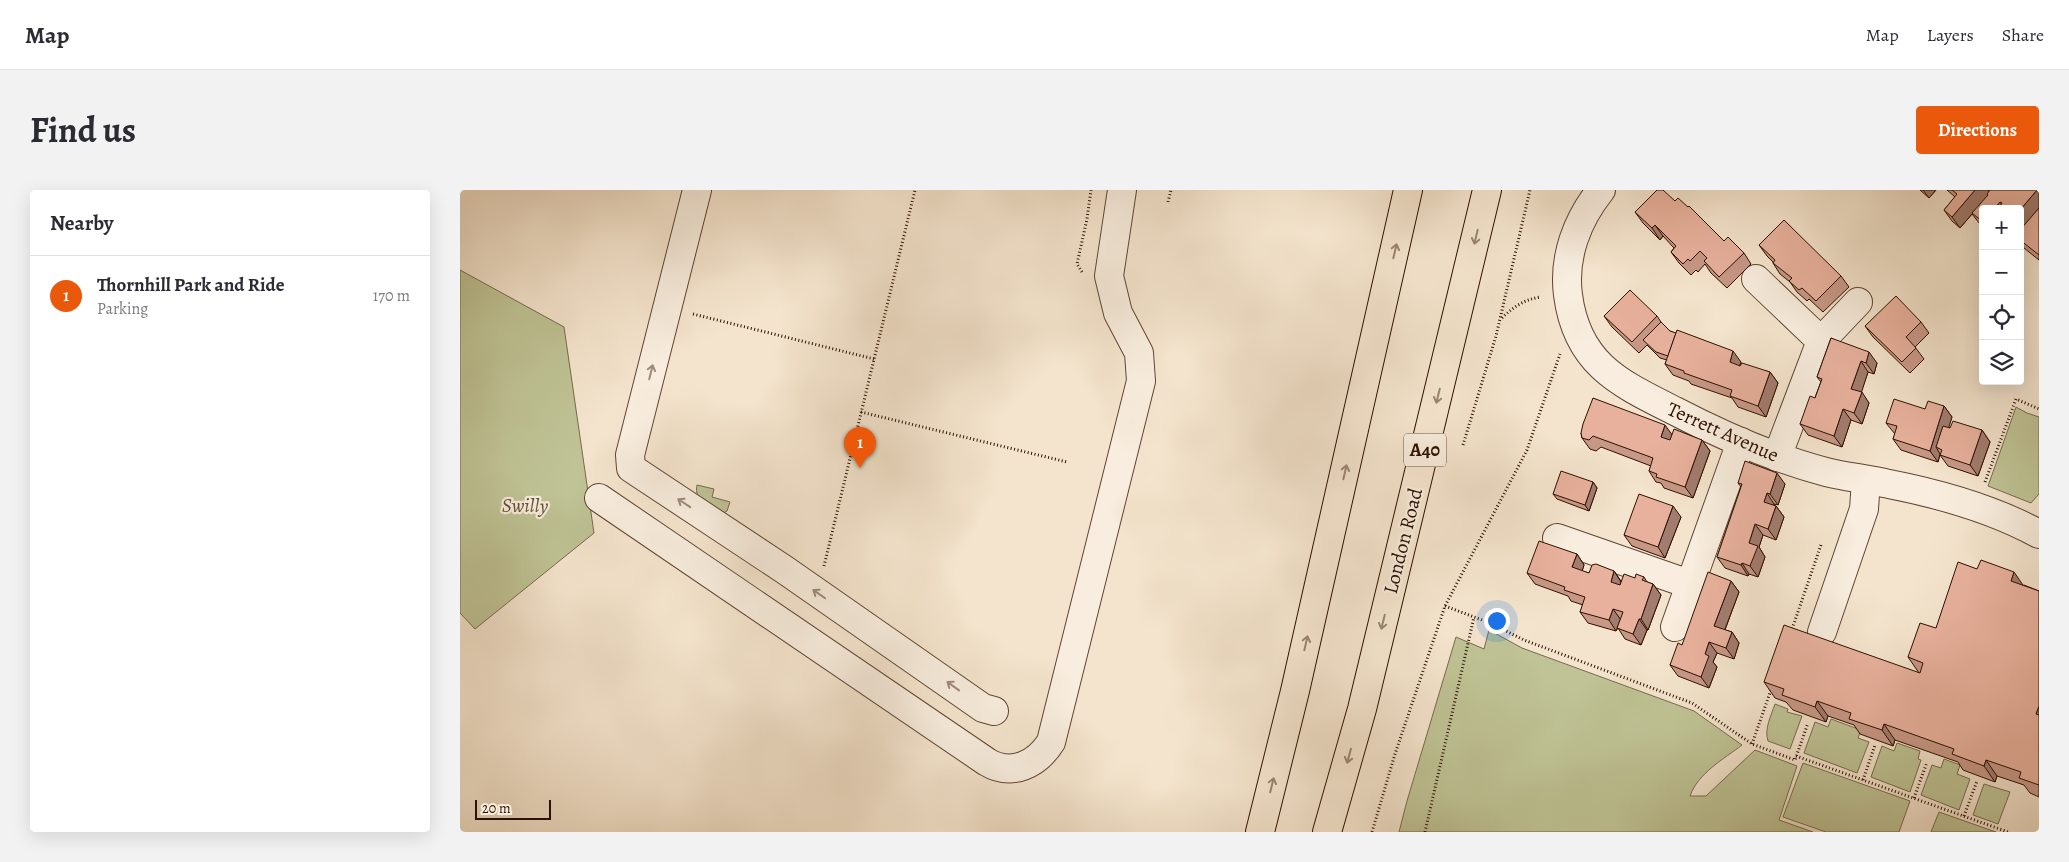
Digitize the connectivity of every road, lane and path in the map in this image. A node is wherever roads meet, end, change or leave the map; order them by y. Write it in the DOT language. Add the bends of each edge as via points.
graph roads {
  1 [pos="697,190"];
  2 [pos="915,190"];
  3 [pos="1122,190"];
  4 [pos="1171,190"];
  5 [pos="1408,190"];
  6 [pos="1487,190"];
  7 [pos="1530,190"];
  8 [pos="1601,190"];
  9 [pos="1168,202"];
  10 [pos="1756,279"];
  11 [pos="1547,297"];
  12 [pos="1858,302"];
  13 [pos="668,307"];
  14 [pos="1500,320"];
  15 [pos="1574,324"];
  16 [pos="1821,341"];
  17 [pos="874,358"];
  18 [pos="2039,409"];
  19 [pos="862,412"];
  20 [pos="1741,442"];
  21 [pos="1463,445"];
  22 [pos="1776,457"];
  23 [pos="1067,462"];
  24 [pos="1866,480"];
  25 [pos="599,498"];
  26 [pos="1976,507"];
  27 [pos="2039,534"];
  28 [pos="1557,538"];
  29 [pos="1823,539"];
  30 [pos="1689,584"];
  31 [pos="817,593"];
  32 [pos="1446,606"];
  33 [pos="1474,617"];
  34 [pos="1674,627"];
  35 [pos="1822,632"];
  36 [pos="1788,638"];
  37 [pos="1773,682"];
  38 [pos="994,711"];
  39 [pos="1808,723"];
  40 [pos="1752,744"];
  41 [pos="1876,745"];
  42 [pos="1796,756"];
  43 [pos="1927,762"];
  44 [pos="1863,780"];
  45 [pos="1977,781"];
  46 [pos="1914,798"];
  47 [pos="1964,816"];
  48 [pos="1260,832"];
  49 [pos="1327,832"];
  50 [pos="1372,832"];
  51 [pos="1425,832"];
  52 [pos="2008,832"];
  1 -- 13 [label="street"];
  2 -- 17 [label="path"];
  3 -- 25 [label="street" via="1109,276 1118,313 1139,353 1141,381 1051,742 1032,762 1020,767 995,767"];
  4 -- 9 [label="path"];
  48 -- 5 [label="highway, one-way"];
  6 -- 49 [label="highway, London Road / A40, one-way" via="1362,709"];
  7 -- 14 [label="path"];
  8 -- 15 [label="street, Terrett Avenue" via="1582,220 1570,253 1567,284"];
  10 -- 16 [label="street"];
  11 -- 14 [label="path" via="1530,298"];
  12 -- 16 [label="street"];
  13 -- 17 [label="path"];
  31 -- 13 [label="street, one-way" via="631,468 630,455"];
  14 -- 21 [label="path"];
  15 -- 20 [label="street, Terrett Avenue" via="1592,357 1606,372"];
  15 -- 32 [label="path" via="1562,349 1527,450"];
  16 -- 22 [label="street"];
  17 -- 19 [label="path"];
  18 -- 26 [label="path" via="2016,399"];
  19 -- 23 [label="path"];
  19 -- 31 [label="path"];
  20 -- 22 [label="street, Terrett Avenue"];
  20 -- 30 [label="street"];
  22 -- 24 [label="street, Terrett Avenue"];
  24 -- 26 [label="street, Terrett Avenue"];
  24 -- 35 [label="street" via="1864,509"];
  26 -- 27 [label="street, Terrett Avenue"];
  28 -- 30 [label="street"];
  29 -- 36 [label="path"];
  30 -- 34 [label="street"];
  38 -- 31 [label="street, one-way" via="983,708"];
  32 -- 33 [label="path"];
  32 -- 50 [label="path"];
  33 -- 40 [label="path" via="1524,640 1699,706"];
  33 -- 51 [label="path"];
  37 -- 40 [label="path"];
  39 -- 42 [label="path"];
  40 -- 42 [label="path" via="1794,760"];
  41 -- 44 [label="path"];
  42 -- 44 [label="path"];
  43 -- 46 [label="path"];
  44 -- 46 [label="path"];
  45 -- 47 [label="path"];
  46 -- 47 [label="path"];
  47 -- 52 [label="path"];
}
